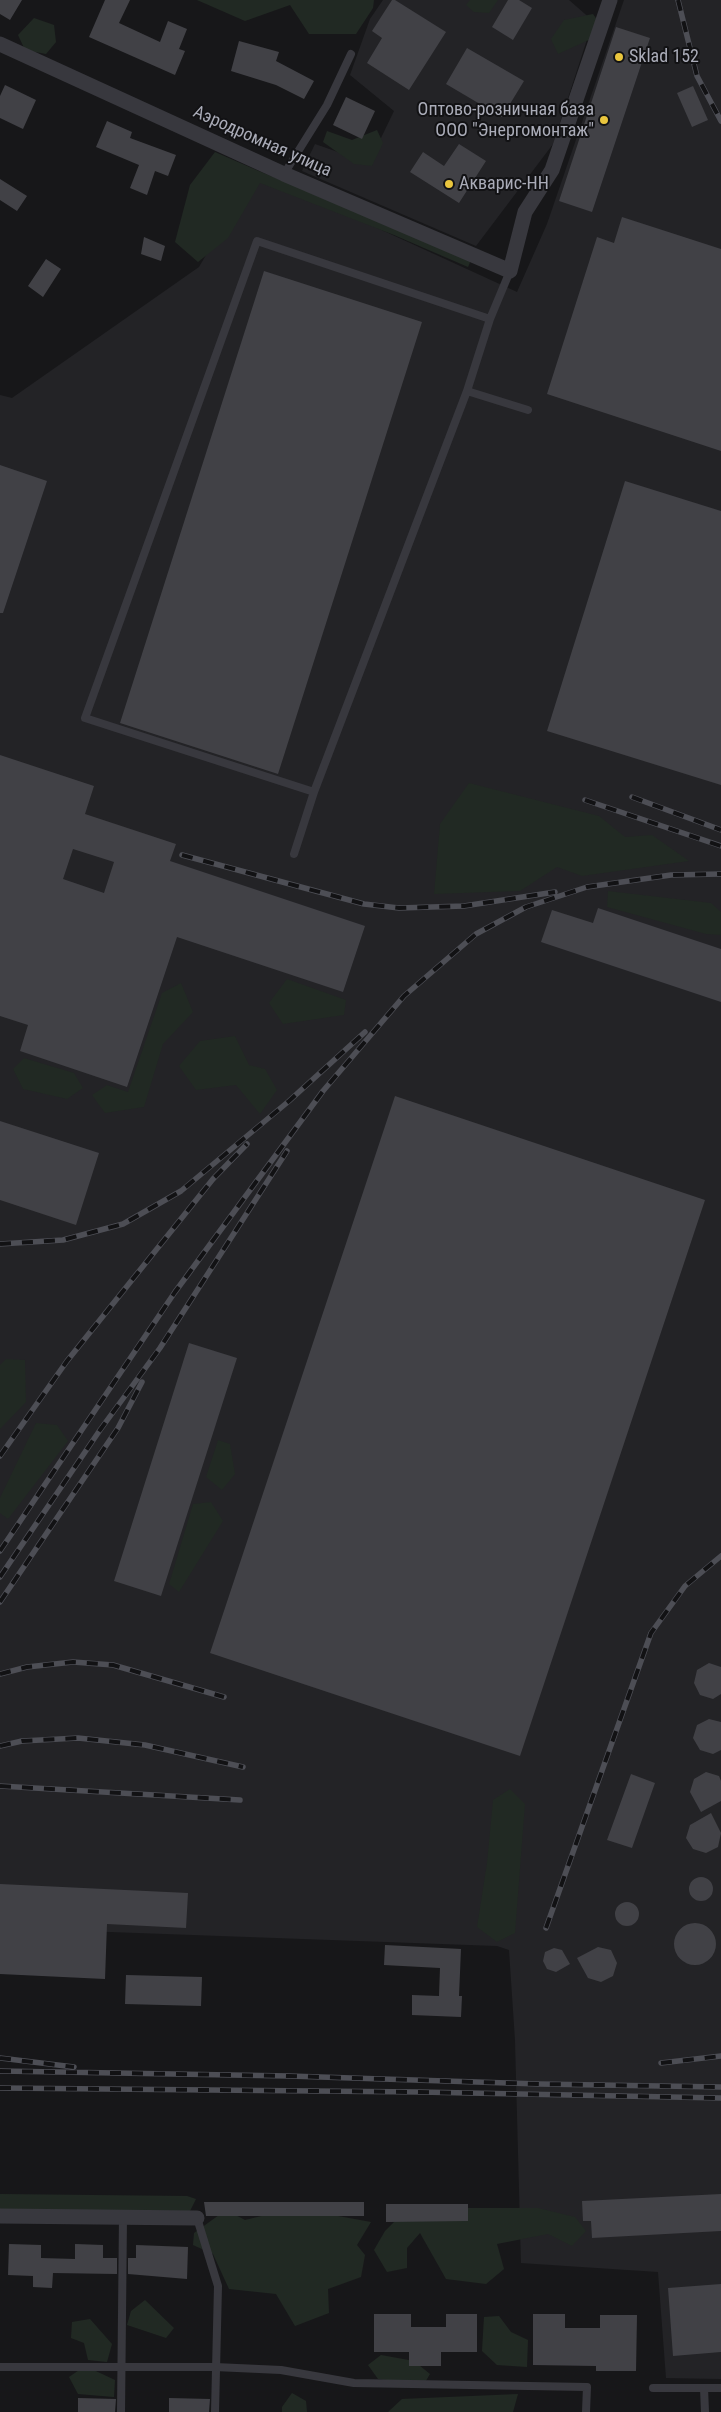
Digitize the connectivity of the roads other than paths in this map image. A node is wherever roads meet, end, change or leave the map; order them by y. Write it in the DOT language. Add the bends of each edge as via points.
graph roads {
  1 [pos="610,0"];
  2 [pos="0,44"];
  3 [pos="351,54"];
  4 [pos="284,174"];
  5 [pos="510,271"];
  6 [pos="490,319"];
  7 [pos="467,391"];
  8 [pos="528,410"];
  9 [pos="314,792"];
  10 [pos="294,854"];
  11 [pos="0,2216"];
  12 [pos="123,2218"];
  13 [pos="197,2218"];
  14 [pos="0,2367"];
  15 [pos="215,2367"];
  16 [pos="121,2368"];
  17 [pos="653,2388"];
  18 [pos="704,2388"];
  19 [pos="721,2388"];
  20 [pos="121,2412"];
  21 [pos="214,2412"];
  22 [pos="586,2412"];
  23 [pos="705,2412"];
  1 -- 5 [label="street" via="552,170 525,212"];
  2 -- 4 [label="street, Аэродромная улица"];
  3 -- 4 [label="lane" via="327,105"];
  4 -- 5 [label="street, Аэродромная улица"];
  5 -- 6 [label="lane"];
  6 -- 7 [label="lane"];
  6 -- 9 [label="lane" via="257,241 85,718"];
  7 -- 8 [label="lane"];
  7 -- 9 [label="lane"];
  9 -- 10 [label="lane"];
  11 -- 12 [label="street"];
  12 -- 13 [label="street"];
  12 -- 16 [label="lane"];
  13 -- 15 [label="lane" via="218,2286"];
  14 -- 16 [label="lane"];
  15 -- 16 [label="lane"];
  15 -- 21 [label="lane"];
  15 -- 22 [label="lane" via="281,2370 354,2383 587,2387"];
  16 -- 20 [label="lane"];
  17 -- 18 [label="lane"];
  18 -- 19 [label="lane"];
  18 -- 23 [label="lane"];
}
